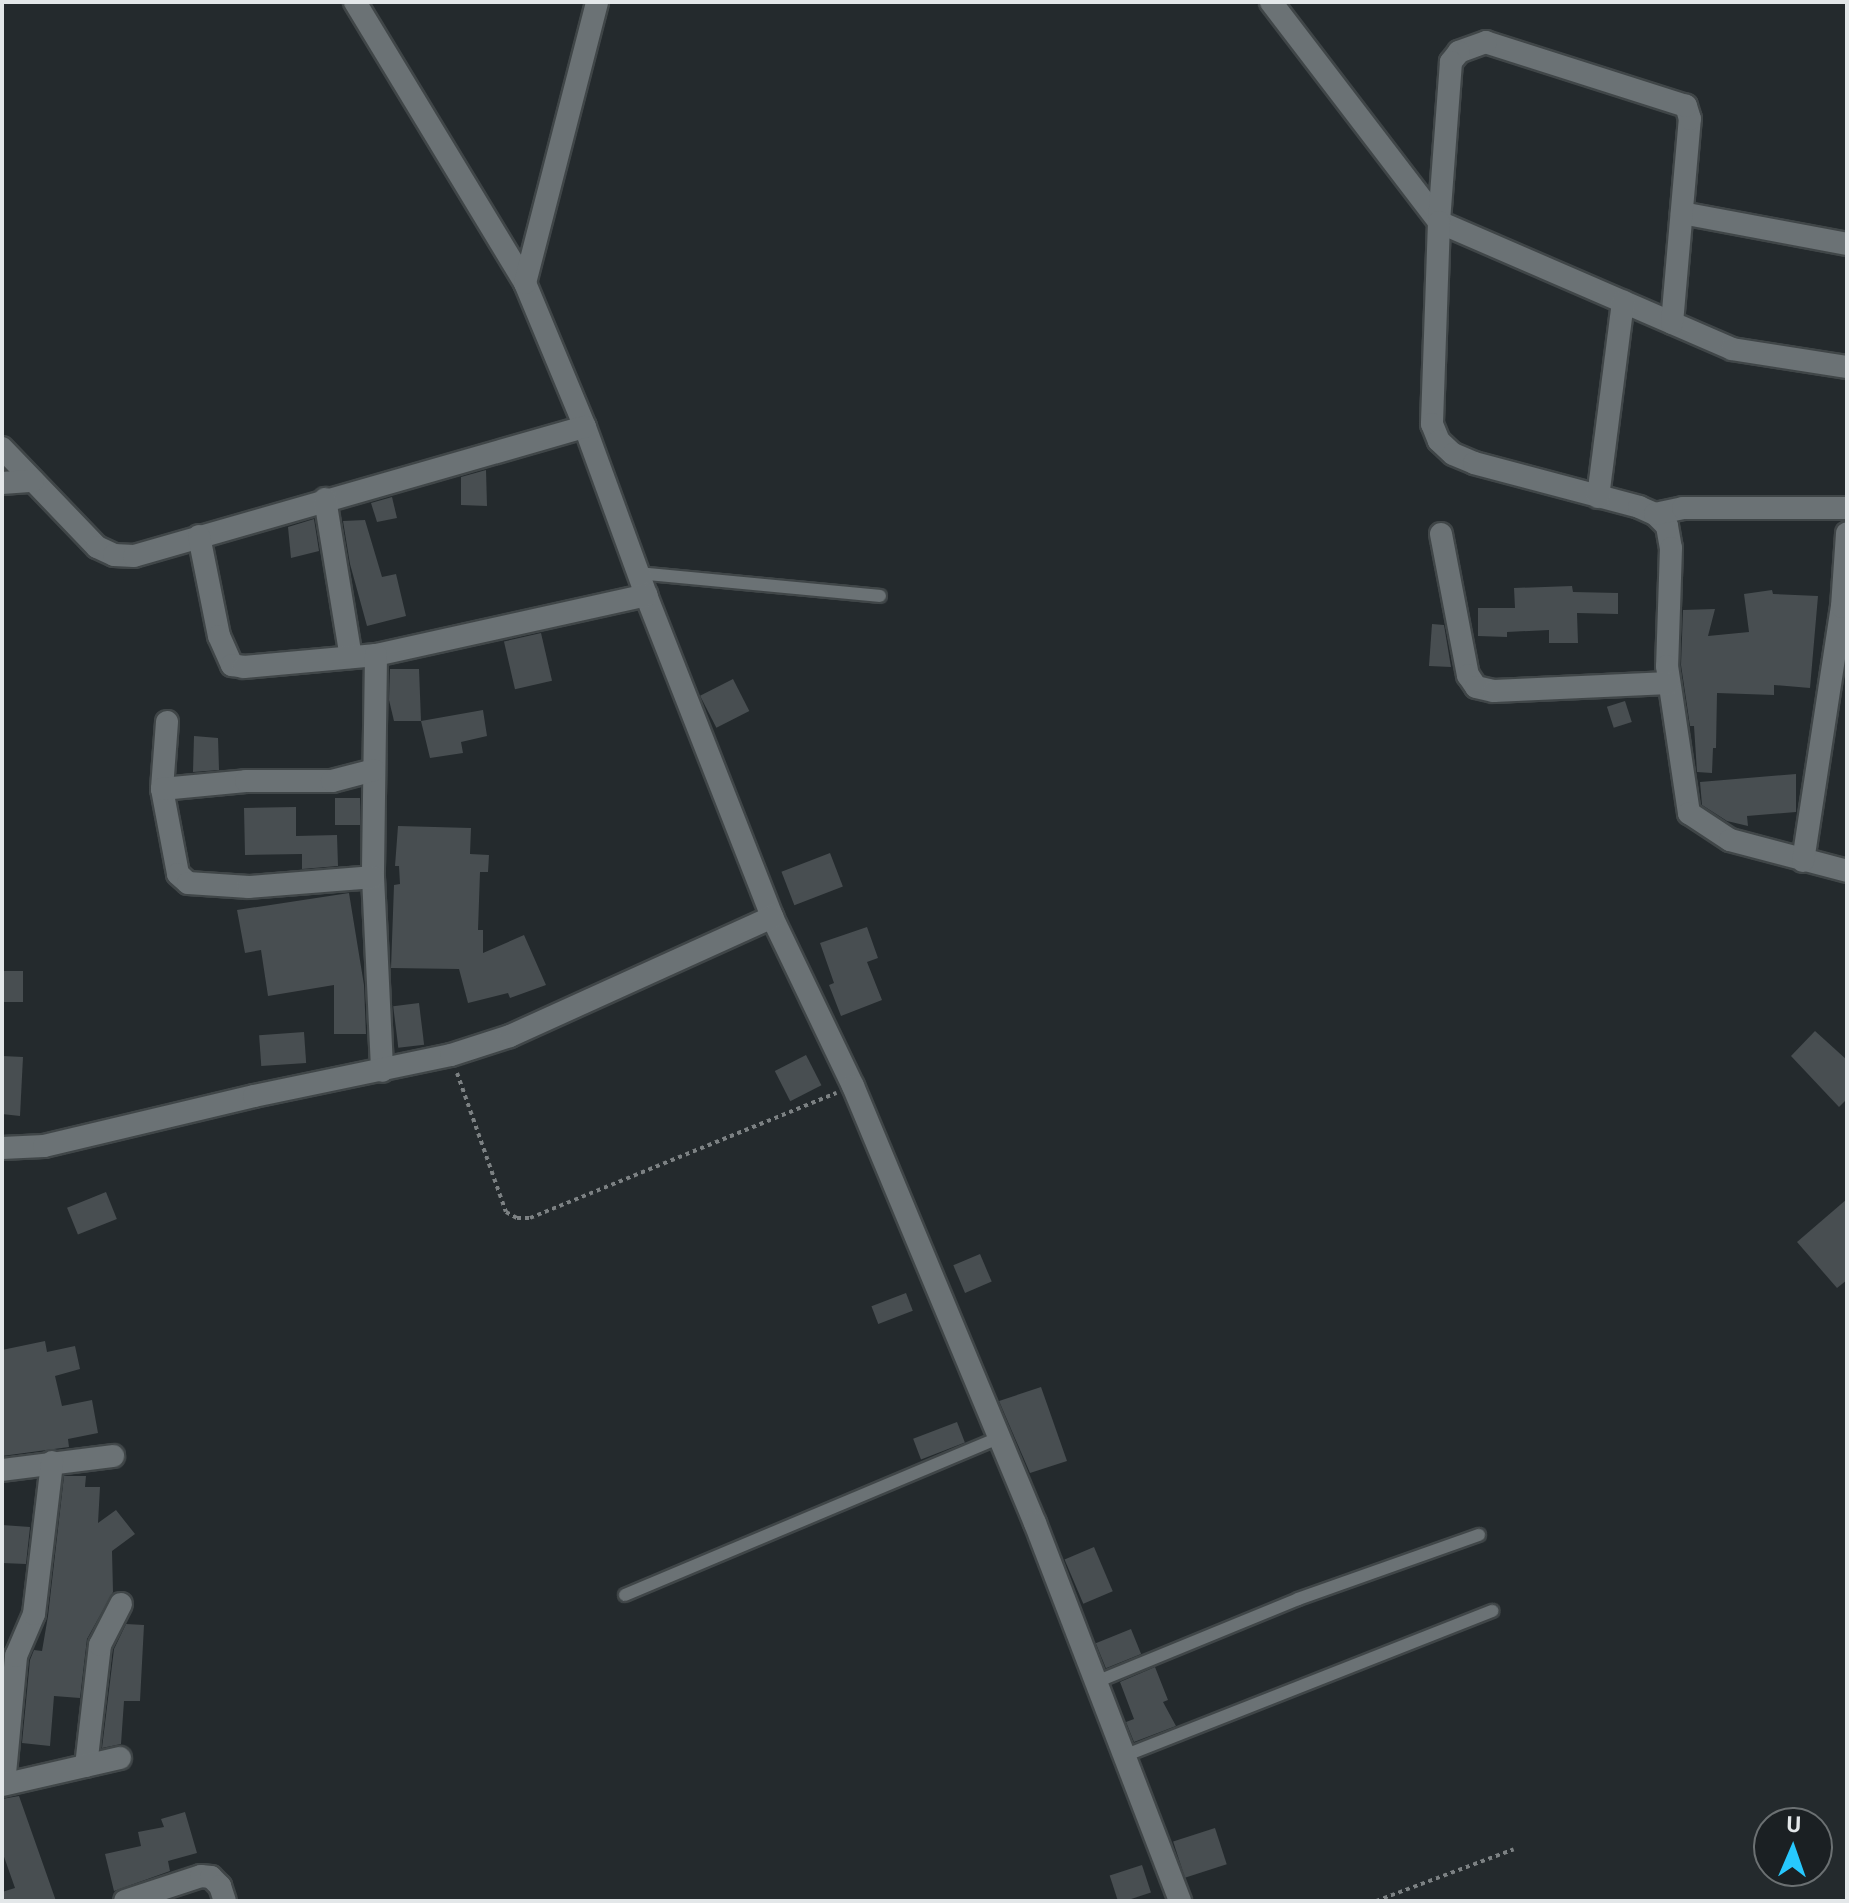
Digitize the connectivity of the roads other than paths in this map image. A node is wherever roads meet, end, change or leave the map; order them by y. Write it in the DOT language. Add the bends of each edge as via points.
graph roads {
  1 [pos="355,2"];
  2 [pos="597,2"];
  3 [pos="1271,2"];
  4 [pos="1682,213"];
  5 [pos="1439,222"];
  6 [pos="1847,244"];
  7 [pos="525,283"];
  8 [pos="1623,302"];
  9 [pos="1672,323"];
  10 [pos="1847,367"];
  11 [pos="585,427"];
  12 [pos="2,448"];
  13 [pos="33,481"];
  14 [pos="2,483"];
  15 [pos="1598,497"];
  16 [pos="325,499"];
  17 [pos="1847,508"];
  18 [pos="1655,514"];
  19 [pos="1441,534"];
  20 [pos="199,536"];
  21 [pos="1847,536"];
  22 [pos="638,573"];
  23 [pos="646,595"];
  24 [pos="880,596"];
  25 [pos="376,655"];
  26 [pos="351,657"];
  27 [pos="1669,683"];
  28 [pos="167,722"];
  29 [pos="374,770"];
  30 [pos="162,789"];
  31 [pos="1803,861"];
  32 [pos="1847,871"];
  33 [pos="373,877"];
  34 [pos="772,917"];
  35 [pos="382,1071"];
  36 [pos="2,1148"];
  37 [pos="999,1438"];
  38 [pos="113,1456"];
  39 [pos="52,1462"];
  40 [pos="2,1470"];
  41 [pos="1479,1535"];
  42 [pos="625,1595"];
  43 [pos="121,1604"];
  44 [pos="1492,1611"];
  45 [pos="1096,1682"];
  46 [pos="1124,1756"];
  47 [pos="120,1758"];
  48 [pos="86,1766"];
  49 [pos="3,1785"];
  50 [pos="125,1901"];
  51 [pos="225,1901"];
  52 [pos="1180,1901"];
  1 -- 7 [label="street"];
  2 -- 7 [label="street"];
  3 -- 5 [label="street"];
  4 -- 5 [label="street" via="1690,119 1686,106 1479,42 1451,62"];
  4 -- 6 [label="street"];
  4 -- 9 [label="street"];
  5 -- 8 [label="street"];
  5 -- 15 [label="street" via="1432,424 1439,441 1474,463"];
  7 -- 11 [label="street"];
  8 -- 9 [label="street"];
  8 -- 15 [label="street"];
  9 -- 10 [label="street" via="1732,349"];
  11 -- 16 [label="street"];
  11 -- 22 [label="street"];
  12 -- 13 [label="street"];
  13 -- 14 [label="street"];
  13 -- 20 [label="street" via="97,547 114,555 134,556"];
  15 -- 18 [label="street"];
  16 -- 20 [label="street"];
  16 -- 26 [label="street"];
  17 -- 18 [label="street" via="1683,508"];
  18 -- 27 [label="street" via="1667,526 1671,548"];
  19 -- 27 [label="street" via="1468,675 1476,687 1494,691"];
  20 -- 26 [label="street" via="219,636 232,665"];
  21 -- 31 [label="street" via="1842,607"];
  22 -- 23 [label="street"];
  22 -- 24 [label="lane"];
  23 -- 25 [label="street"];
  23 -- 34 [label="street"];
  25 -- 26 [label="street"];
  25 -- 29 [label="street"];
  27 -- 31 [label="street" via="1689,813 1730,840"];
  28 -- 30 [label="street"];
  29 -- 30 [label="street" via="332,781 246,781"];
  29 -- 33 [label="street"];
  30 -- 33 [label="street" via="178,874 188,883 249,887"];
  31 -- 32 [label="street"];
  33 -- 35 [label="street"];
  34 -- 35 [label="street" via="510,1036"];
  34 -- 37 [label="street" via="853,1086"];
  35 -- 36 [label="street" via="44,1146"];
  37 -- 42 [label="lane"];
  37 -- 45 [label="street"];
  38 -- 39 [label="street"];
  39 -- 40 [label="street"];
  39 -- 49 [label="street" via="34,1614 16,1656"];
  41 -- 45 [label="lane" via="1298,1599"];
  43 -- 48 [label="street" via="100,1645"];
  44 -- 46 [label="lane"];
  45 -- 46 [label="street"];
  46 -- 52 [label="street"];
  47 -- 48 [label="street"];
  48 -- 49 [label="street"];
  50 -- 51 [label="street" via="201,1876 220,1886"];
}
